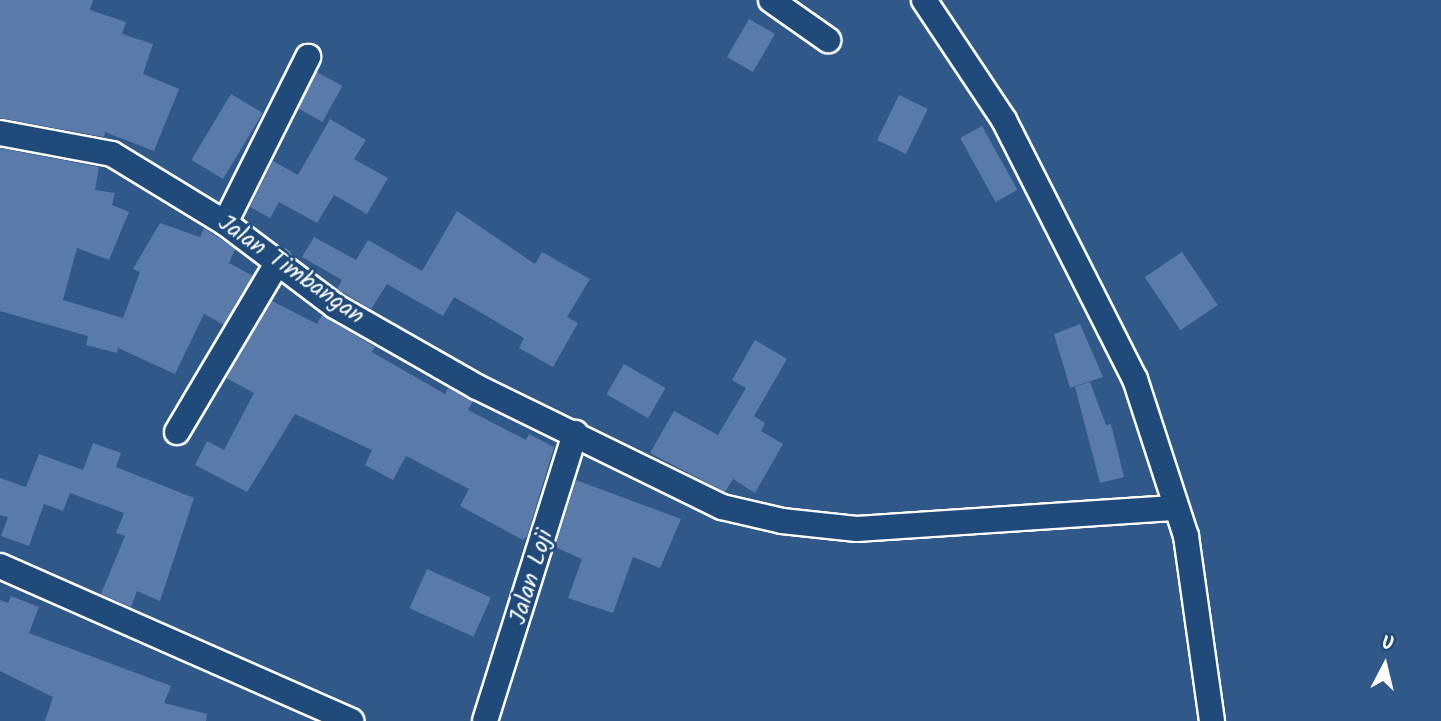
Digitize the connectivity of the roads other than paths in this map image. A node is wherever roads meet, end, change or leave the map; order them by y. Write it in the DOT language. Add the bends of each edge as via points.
graph roads {
  1 [pos="771,0"];
  2 [pos="924,0"];
  3 [pos="828,40"];
  4 [pos="308,57"];
  5 [pos="0,133"];
  6 [pos="225,223"];
  7 [pos="278,262"];
  8 [pos="177,432"];
  9 [pos="575,433"];
  10 [pos="1176,508"];
  11 [pos="0,566"];
  12 [pos="351,721"];
  13 [pos="485,721"];
  14 [pos="1212,721"];
  1 -- 3 [label="street"];
  2 -- 10 [label="street" via="1004,120 1135,379"];
  4 -- 6 [label="street"];
  5 -- 6 [label="street, Jalan Timbangan" via="112,154"];
  6 -- 7 [label="street, Jalan Timbangan"];
  7 -- 8 [label="street"];
  7 -- 9 [label="street, Jalan Timbangan" via="335,306 477,387"];
  9 -- 10 [label="street, Jalan Timbangan" via="722,506 782,521 857,529"];
  9 -- 13 [label="street, Jalan Loji"];
  10 -- 14 [label="street" via="1186,536"];
  11 -- 12 [label="street"];
}
